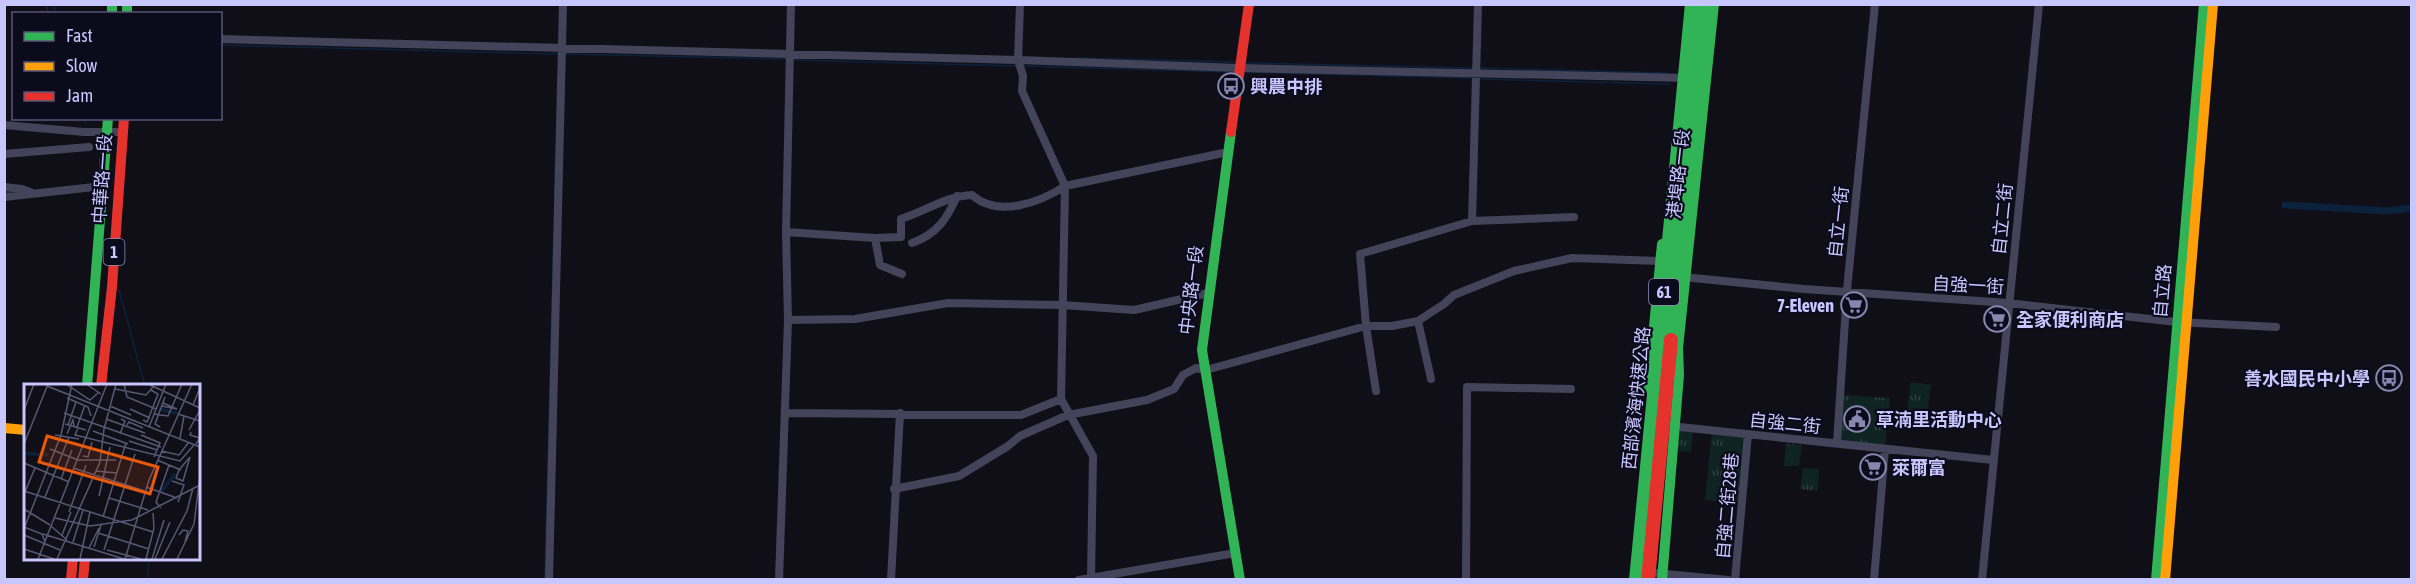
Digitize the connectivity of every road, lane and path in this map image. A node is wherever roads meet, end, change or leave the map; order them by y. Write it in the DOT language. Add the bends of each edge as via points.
graph roads {
  1 [pos="563,4"];
  2 [pos="791,4"];
  3 [pos="1020,4"];
  4 [pos="1249,4"];
  5 [pos="1478,4"];
  6 [pos="1687,4"];
  7 [pos="1692,4"];
  8 [pos="1703,4"];
  9 [pos="1714,4"];
  10 [pos="1875,4"];
  11 [pos="2039,4"];
  12 [pos="2204,4"];
  13 [pos="2213,4"];
  14 [pos="222,39"];
  15 [pos="562,50"];
  16 [pos="790,54"];
  17 [pos="1018,60"];
  18 [pos="1240,68"];
  19 [pos="1476,72"];
  20 [pos="1707,77"];
  21 [pos="1680,78"];
  22 [pos="4,125"];
  23 [pos="123,125"];
  24 [pos="107,126"];
  25 [pos="89,147"];
  26 [pos="1227,152"];
  27 [pos="4,154"];
  28 [pos="103,186"];
  29 [pos="1065,186"];
  30 [pos="4,187"];
  31 [pos="36,194"];
  32 [pos="957,196"];
  33 [pos="4,197"];
  34 [pos="1574,217"];
  35 [pos="1472,221"];
  36 [pos="786,232"];
  37 [pos="875,238"];
  38 [pos="912,243"];
  39 [pos="1660,268"];
  40 [pos="902,274"];
  41 [pos="1686,277"];
  42 [pos="1846,290"];
  43 [pos="1208,293"];
  44 [pos="2008,303"];
  45 [pos="1062,305"];
  46 [pos="788,320"];
  47 [pos="1418,321"];
  48 [pos="2182,322"];
  49 [pos="1366,326"];
  50 [pos="2276,327"];
  51 [pos="1652,346"];
  52 [pos="1678,348"];
  53 [pos="1206,370"];
  54 [pos="1431,380"];
  55 [pos="87,384"];
  56 [pos="101,384"];
  57 [pos="1571,389"];
  58 [pos="1376,391"];
  59 [pos="1061,399"];
  60 [pos="1660,403"];
  61 [pos="785,412"];
  62 [pos="900,413"];
  63 [pos="1068,414"];
  64 [pos="1652,423"];
  65 [pos="1675,426"];
  66 [pos="4,428"];
  67 [pos="24,430"];
  68 [pos="1748,434"];
  69 [pos="1836,444"];
  70 [pos="1885,448"];
  71 [pos="1993,460"];
  72 [pos="894,489"];
  73 [pos="1235,553"];
  74 [pos="73,560"];
  75 [pos="85,560"];
  76 [pos="1662,576"];
  77 [pos="1639,577"];
  78 [pos="1091,578"];
  79 [pos="71,579"];
  80 [pos="83,579"];
  81 [pos="549,579"];
  82 [pos="779,579"];
  83 [pos="891,579"];
  84 [pos="1079,579"];
  85 [pos="1240,579"];
  86 [pos="1466,579"];
  87 [pos="1728,579"];
  88 [pos="1735,579"];
  89 [pos="1874,579"];
  90 [pos="1982,579"];
  91 [pos="2156,579"];
  92 [pos="2165,579"];
  1 -- 15 [label="street"];
  2 -- 16 [label="street"];
  3 -- 17 [label="street"];
  4 -- 18 [label="main road, 中央路一段"];
  5 -- 19 [label="street"];
  6 -- 21 [label="main road, 港埠路一段"];
  7 -- 77 [label="main road, 西部濱海快速公路 / 61, bridge"];
  8 -- 77 [label="main road, 西部濱海快速公路 / 61, bridge"];
  9 -- 20 [label="main road, 港埠路一段"];
  10 -- 42 [label="street, 自立一街"];
  11 -- 44 [label="street, 自立二街"];
  12 -- 48 [label="main road, 自立路"];
  13 -- 48 [label="main road, 自立路"];
  14 -- 15 [label="street"];
  15 -- 16 [label="street"];
  15 -- 81 [label="street"];
  16 -- 17 [label="street"];
  16 -- 36 [label="street"];
  17 -- 18 [label="street"];
  17 -- 29 [label="street" via="1022,91"];
  18 -- 19 [label="street"];
  18 -- 26 [label="main road, 中央路一段"];
  19 -- 21 [label="street"];
  19 -- 35 [label="street"];
  20 -- 21 [label="street"];
  20 -- 41 [label="main road, 港埠路一段"];
  21 -- 39 [label="main road, 港埠路一段"];
  22 -- 24 [label="street"];
  23 -- 24 [label="street"];
  23 -- 56 [label="main road, 中華路一段 / 1"];
  24 -- 28 [label="main road, 中華路一段 / 1"];
  25 -- 27 [label="street"];
  26 -- 29 [label="street"];
  26 -- 43 [label="main road, 中央路一段"];
  28 -- 31 [label="street"];
  28 -- 55 [label="main road, 中華路一段 / 1"];
  29 -- 32 [label="street" via="1003,208 972,195"];
  29 -- 45 [label="street"];
  30 -- 31 [label="street"];
  31 -- 33 [label="street"];
  32 -- 37 [label="street" via="901,219 901,237"];
  32 -- 38 [label="street" via="941,227"];
  34 -- 35 [label="street"];
  35 -- 49 [label="street" via="1360,254"];
  36 -- 37 [label="street"];
  36 -- 46 [label="street"];
  37 -- 40 [label="street" via="880,265"];
  39 -- 41 [label="street, 自強一街"];
  39 -- 47 [label="street, 自強一街" via="1572,258 1514,271 1454,295"];
  39 -- 51 [label="main road, 港埠路一段"];
  41 -- 42 [label="street, 自強一街"];
  41 -- 52 [label="main road, 港埠路一段"];
  42 -- 44 [label="street, 自強一街"];
  42 -- 69 [label="street, 自立一街"];
  43 -- 45 [label="street" via="1134,310"];
  43 -- 53 [label="main road, 中央路一段" via="1202,350"];
  44 -- 48 [label="street, 自強一街"];
  44 -- 71 [label="street, 自立二街"];
  45 -- 46 [label="street" via="948,303 855,319"];
  45 -- 59 [label="street"];
  46 -- 61 [label="street"];
  47 -- 49 [label="street"];
  47 -- 54 [label="street"];
  48 -- 50 [label="street, 自強一街"];
  48 -- 91 [label="main road, 自立路"];
  48 -- 92 [label="main road, 自立路"];
  49 -- 53 [label="street"];
  49 -- 58 [label="street"];
  51 -- 60 [label="main road, 港埠路一段"];
  51 -- 64 [label="main road, 港埠路一段"];
  52 -- 60 [label="main road, 港埠路一段"];
  52 -- 65 [label="main road, 港埠路一段"];
  53 -- 63 [label="street" via="1196,368 1183,375 1174,388 1147,400"];
  53 -- 73 [label="main road, 中央路一段"];
  57 -- 86 [label="street" via="1467,387"];
  59 -- 62 [label="street" via="1021,415"];
  59 -- 63 [label="street"];
  60 -- 64 [label="main road, 港埠路一段"];
  61 -- 62 [label="street"];
  61 -- 82 [label="street"];
  62 -- 72 [label="street"];
  63 -- 72 [label="street" via="1020,436 959,476"];
  63 -- 78 [label="street" via="1094,456"];
  64 -- 65 [label="street, 自強二街"];
  64 -- 77 [label="main road, 港埠路一段"];
  65 -- 68 [label="street, 自強二街"];
  65 -- 76 [label="main road, 港埠路一段"];
  66 -- 67 [label="main road"];
  68 -- 69 [label="street, 自強二街"];
  68 -- 88 [label="street, 自強二街28巷"];
  69 -- 70 [label="street, 自強二街"];
  70 -- 71 [label="street, 自強二街"];
  70 -- 89 [label="street"];
  71 -- 90 [label="street, 自立二街"];
  72 -- 83 [label="street"];
  73 -- 78 [label="street"];
  73 -- 85 [label="main road, 中央路一段"];
  74 -- 79 [label="main road"];
  75 -- 80 [label="main road"];
  76 -- 77 [label="street"];
  76 -- 87 [label="street"];
  78 -- 84 [label="street"];
}
